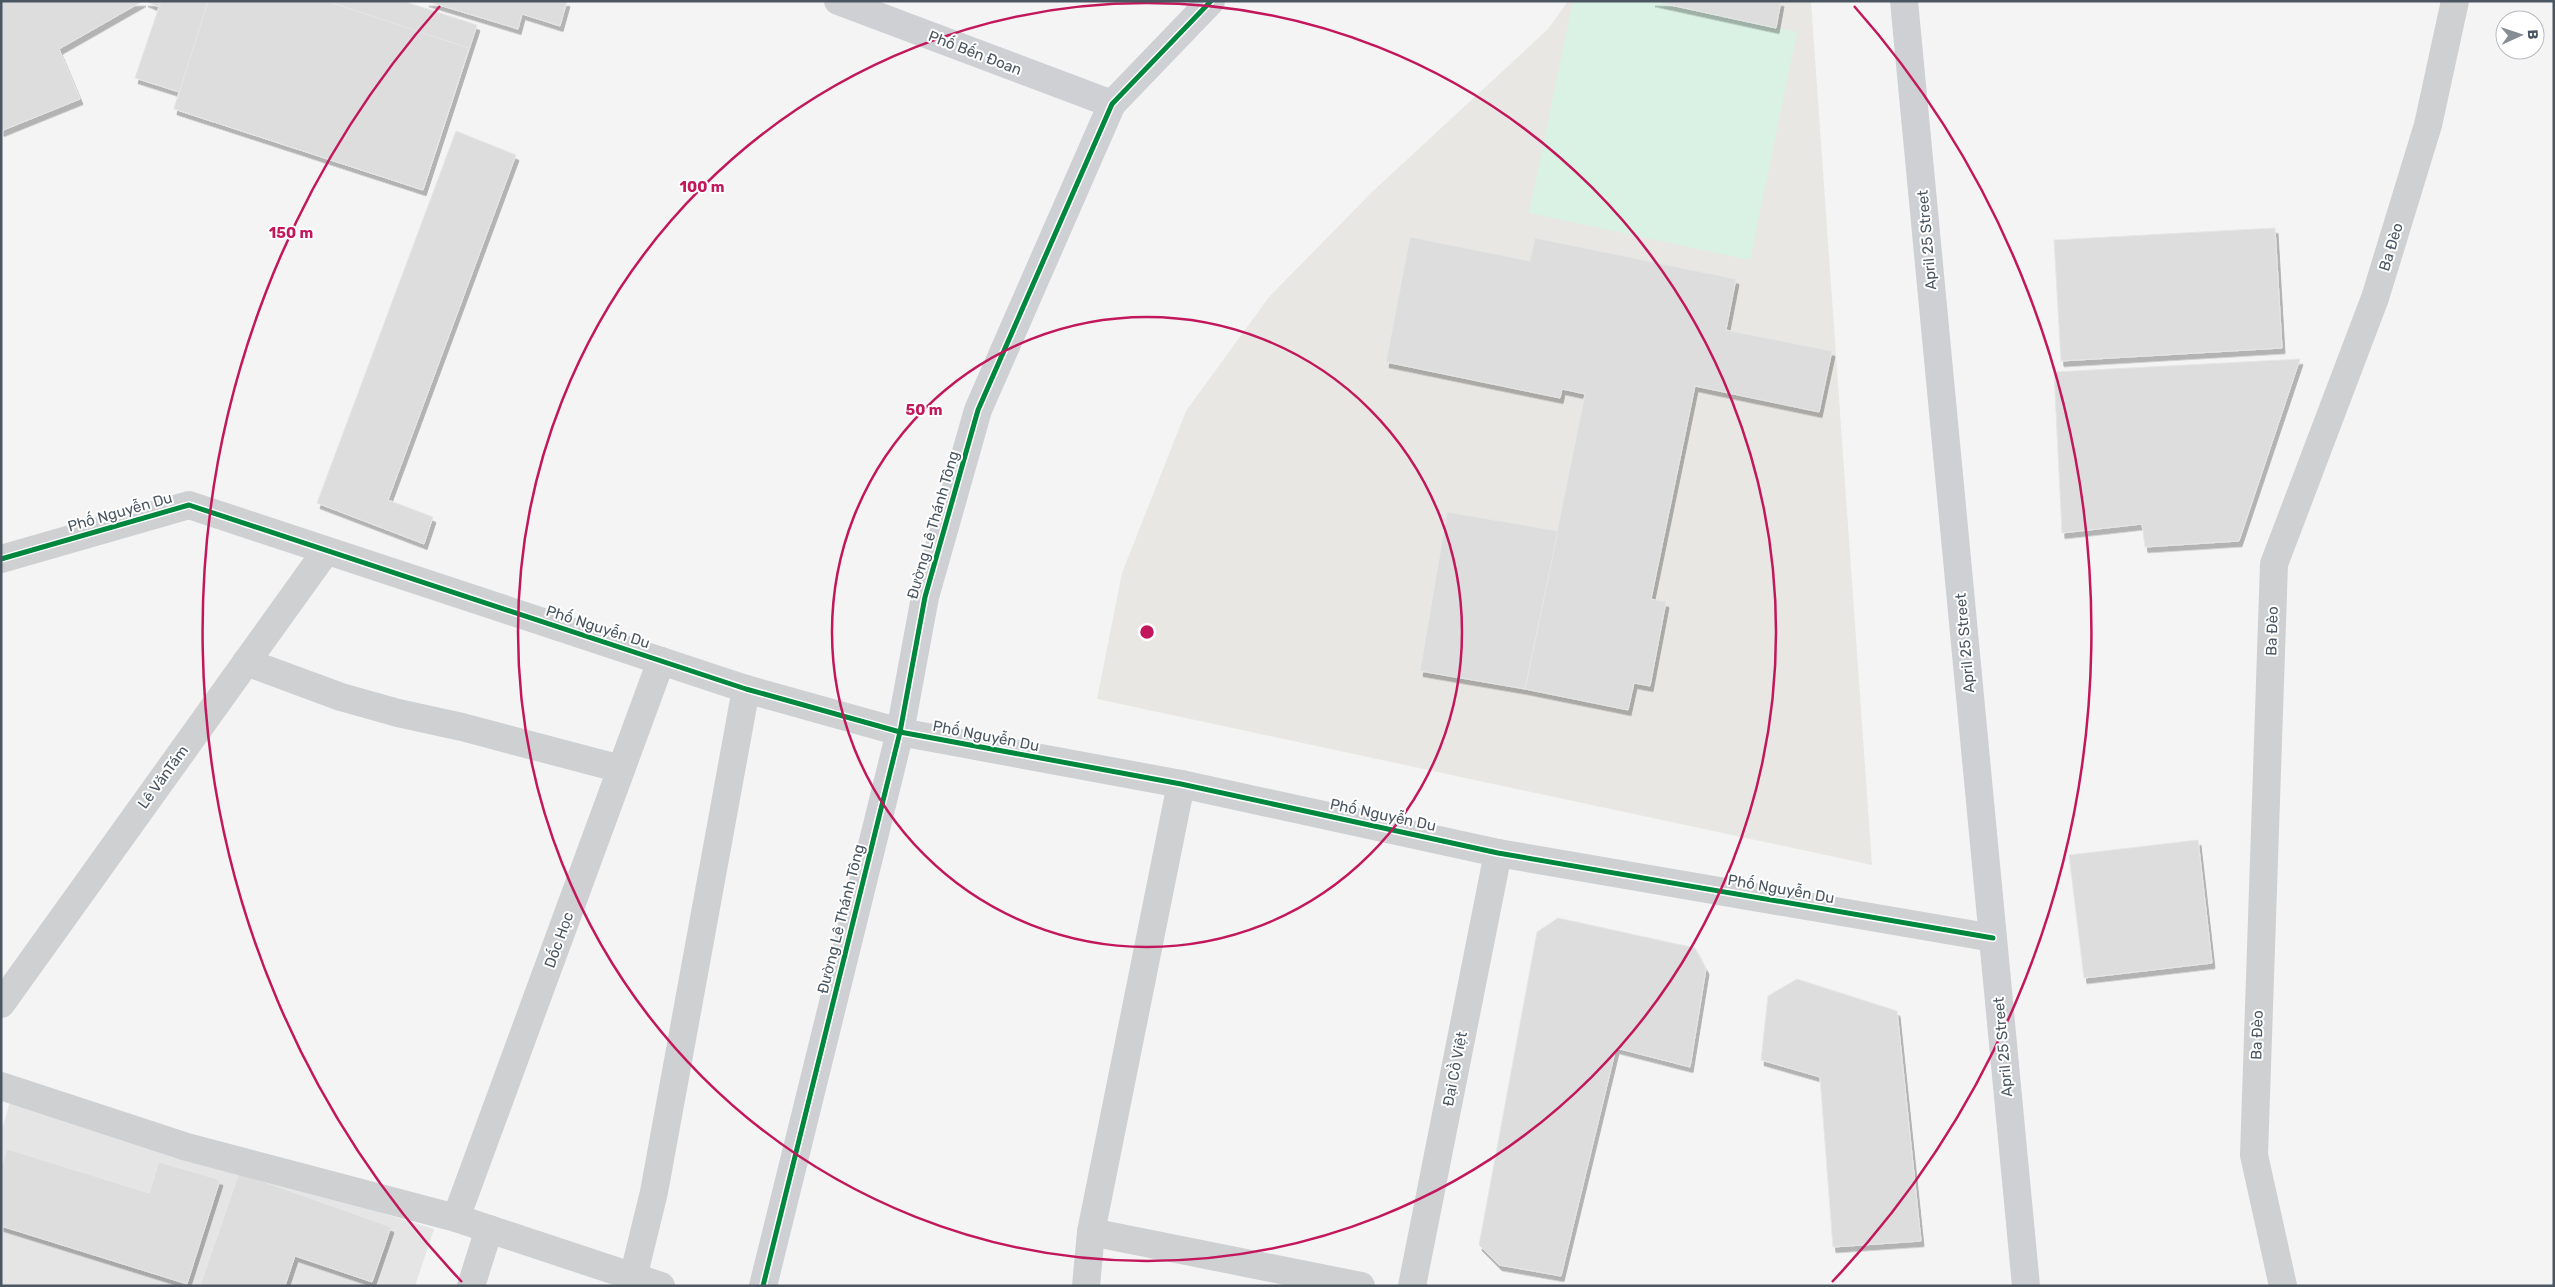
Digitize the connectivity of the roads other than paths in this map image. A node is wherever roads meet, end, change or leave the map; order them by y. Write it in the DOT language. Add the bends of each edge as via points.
graph roads {
  1 [pos="838,1"];
  2 [pos="1211,1"];
  3 [pos="1904,1"];
  4 [pos="2454,1"];
  5 [pos="1112,104"];
  6 [pos="326,551"];
  7 [pos="1,559"];
  8 [pos="661,661"];
  9 [pos="246,662"];
  10 [pos="746,689"];
  11 [pos="900,732"];
  12 [pos="621,769"];
  13 [pos="1181,784"];
  14 [pos="1498,853"];
  15 [pos="1993,938"];
  16 [pos="1,1004"];
  17 [pos="1,1086"];
  18 [pos="456,1218"];
  19 [pos="489,1229"];
  20 [pos="1091,1232"];
  21 [pos="632,1281"];
  22 [pos="471,1286"];
  23 [pos="661,1286"];
  24 [pos="763,1286"];
  25 [pos="1086,1286"];
  26 [pos="1361,1286"];
  27 [pos="1412,1286"];
  28 [pos="2026,1286"];
  29 [pos="2283,1286"];
  1 -- 5 [label="street, Phố Bến Đoan"];
  2 -- 5 [label="street, Đường Lê Thánh Tông"];
  3 -- 15 [label="street, April 25 Street"];
  4 -- 29 [label="street, Ba Đèo" via="2428,125 2375,298 2274,564 2254,1155"];
  5 -- 11 [label="street, Đường Lê Thánh Tông" via="978,410 925,597"];
  6 -- 7 [label="street, Phố Nguyễn Du" via="188,505"];
  6 -- 8 [label="street, Phố Nguyễn Du"];
  6 -- 9 [label="street, Lê VănTám"];
  8 -- 10 [label="street, Phố Nguyễn Du"];
  8 -- 12 [label="street, Dốc Học"];
  9 -- 12 [label="street" via="341,697"];
  9 -- 16 [label="street, Lê VănTám"];
  10 -- 11 [label="street, Phố Nguyễn Du"];
  10 -- 21 [label="street" via="654,1192"];
  11 -- 13 [label="street, Phố Nguyễn Du"];
  11 -- 24 [label="street, Đường Lê Thánh Tông"];
  12 -- 18 [label="street, Dốc Học"];
  13 -- 14 [label="street, Phố Nguyễn Du"];
  13 -- 20 [label="street"];
  14 -- 15 [label="street, Phố Nguyễn Du"];
  14 -- 27 [label="street, Đại Cồ Việt"];
  15 -- 28 [label="street, April 25 Street"];
  17 -- 18 [label="street" via="186,1147"];
  18 -- 19 [label="street"];
  19 -- 21 [label="street"];
  19 -- 22 [label="street"];
  20 -- 25 [label="street"];
  20 -- 26 [label="street"];
  21 -- 23 [label="street"];
}
